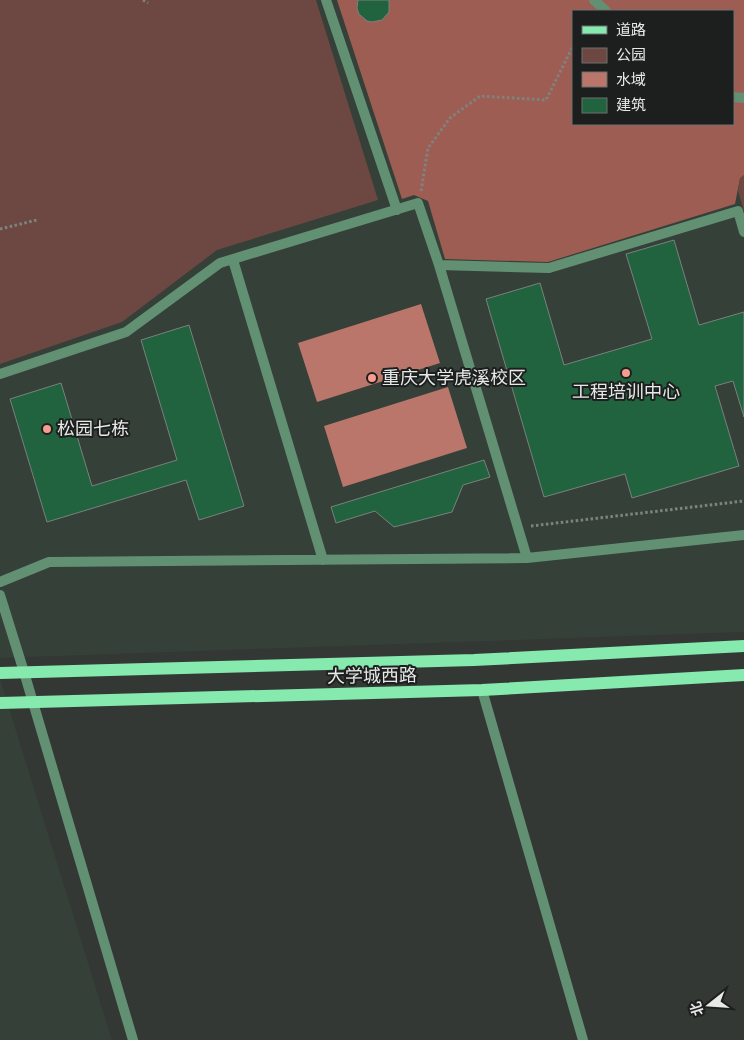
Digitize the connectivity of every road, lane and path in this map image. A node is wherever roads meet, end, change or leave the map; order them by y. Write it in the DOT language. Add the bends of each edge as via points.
graph roads {
  1 [pos="143,0"];
  2 [pos="326,0"];
  3 [pos="594,0"];
  4 [pos="148,3"];
  5 [pos="605,10"];
  6 [pos="572,48"];
  7 [pos="418,203"];
  8 [pos="397,210"];
  9 [pos="37,220"];
  10 [pos="0,229"];
  11 [pos="744,232"];
  12 [pos="233,260"];
  13 [pos="439,265"];
  14 [pos="0,374"];
  15 [pos="744,501"];
  16 [pos="518,527"];
  17 [pos="744,535"];
  18 [pos="527,558"];
  19 [pos="323,560"];
  20 [pos="0,582"];
  21 [pos="0,595"];
  22 [pos="744,646"];
  23 [pos="24,672"];
  24 [pos="0,673"];
  25 [pos="744,675"];
  26 [pos="482,690"];
  27 [pos="32,702"];
  28 [pos="0,703"];
  29 [pos="133,1040"];
  30 [pos="582,1040"];
  1 -- 4 [label="path"];
  2 -- 8 [label="street"];
  3 -- 5 [label="street"];
  6 -- 7 [label="path" via="546,100 480,96 450,118 428,148"];
  7 -- 8 [label="street"];
  7 -- 13 [label="street"];
  8 -- 12 [label="street"];
  9 -- 10 [label="path"];
  11 -- 13 [label="street" via="738,211 549,268"];
  12 -- 14 [label="street" via="220,264 126,332"];
  12 -- 19 [label="street"];
  13 -- 16 [label="street"];
  15 -- 16 [label="path"];
  16 -- 18 [label="street"];
  17 -- 18 [label="street"];
  18 -- 19 [label="street"];
  19 -- 20 [label="street" via="49,562"];
  21 -- 23 [label="street"];
  22 -- 23 [label="main road, 大学城西路" via="474,660"];
  23 -- 24 [label="main road, 大学城西路"];
  23 -- 27 [label="street"];
  25 -- 26 [label="main road, 大学城西路"];
  26 -- 27 [label="main road, 大学城西路"];
  26 -- 30 [label="street"];
  27 -- 28 [label="main road, 大学城西路"];
  27 -- 29 [label="street"];
}
